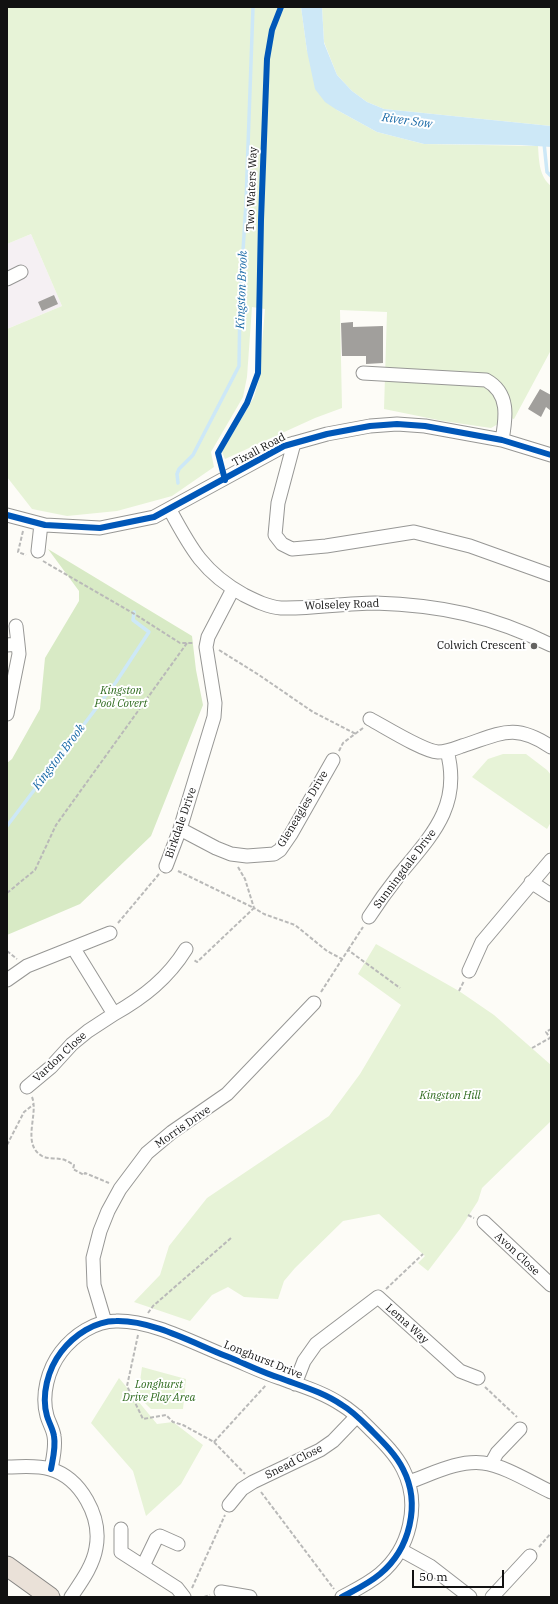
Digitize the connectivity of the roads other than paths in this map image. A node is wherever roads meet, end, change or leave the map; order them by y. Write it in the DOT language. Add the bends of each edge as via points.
graph roads {
  1 [pos="21,272"];
  2 [pos="7,279"];
  3 [pos="363,373"];
  4 [pos="502,440"];
  5 [pos="294,443"];
  6 [pos="551,455"];
  7 [pos="170,510"];
  8 [pos="7,515"];
  9 [pos="41,524"];
  10 [pos="36,556"];
  11 [pos="551,575"];
  12 [pos="233,589"];
  13 [pos="16,626"];
  14 [pos="13,645"];
  15 [pos="551,645"];
  16 [pos="7,714"];
  17 [pos="370,719"];
  18 [pos="549,741"];
  19 [pos="447,751"];
  20 [pos="333,760"];
  21 [pos="180,829"];
  22 [pos="551,860"];
  23 [pos="166,866"];
  24 [pos="531,882"];
  25 [pos="551,895"];
  26 [pos="369,918"];
  27 [pos="110,933"];
  28 [pos="74,949"];
  29 [pos="186,949"];
  30 [pos="469,971"];
  31 [pos="7,980"];
  32 [pos="314,1003"];
  33 [pos="114,1014"];
  34 [pos="27,1087"];
  35 [pos="484,1222"];
  36 [pos="551,1285"];
  37 [pos="104,1322"];
  38 [pos="478,1378"];
  39 [pos="295,1384"];
  40 [pos="357,1416"];
  41 [pos="520,1428"];
  42 [pos="491,1464"];
  43 [pos="7,1467"];
  44 [pos="50,1469"];
  45 [pos="409,1482"];
  46 [pos="551,1492"];
  47 [pos="229,1505"];
  48 [pos="121,1529"];
  49 [pos="178,1544"];
  50 [pos="401,1550"];
  51 [pos="530,1556"];
  52 [pos="7,1566"];
  53 [pos="143,1566"];
  54 [pos="221,1592"];
  55 [pos="188,1593"];
  56 [pos="339,1594"];
  57 [pos="50,1597"];
  58 [pos="71,1597"];
  59 [pos="250,1597"];
  60 [pos="470,1597"];
  61 [pos="492,1597"];
  1 -- 2 [label="street"];
  3 -- 4 [label="street" via="486,380 500,392 504,404 506,417"];
  4 -- 5 [label="street, Tixall Road" via="425,426 397,424 343,430"];
  4 -- 6 [label="street, Tixall Road"];
  5 -- 7 [label="street, Tixall Road" via="259,459"];
  5 -- 11 [label="street" via="278,503 275,535 282,544 292,548 326,546 414,532 470,546"];
  7 -- 9 [label="street, Tixall Road" via="154,517 100,528"];
  7 -- 12 [label="street, Wolseley Road" via="190,547 201,561 210,572"];
  8 -- 9 [label="street, Tixall Road"];
  9 -- 10 [label="street"];
  12 -- 15 [label="street, Wolseley Road" via="256,601 281,608 374,603 446,609 485,618"];
  12 -- 21 [label="street, Birkdale Drive" via="206,643 215,703 214,717"];
  13 -- 14 [label="street"];
  14 -- 16 [label="street" via="19,654"];
  17 -- 19 [label="street" via="427,750"];
  18 -- 19 [label="street" via="523,732 509,732"];
  19 -- 26 [label="street, Sunningdale Drive" via="452,778 440,822"];
  20 -- 21 [label="street, Gleneagles Drive" via="291,834 274,854 231,854"];
  21 -- 23 [label="street, Birkdale Drive"];
  22 -- 24 [label="street"];
  24 -- 25 [label="street"];
  24 -- 30 [label="street" via="482,942"];
  27 -- 28 [label="street"];
  28 -- 31 [label="street" via="27,966"];
  28 -- 33 [label="street"];
  29 -- 33 [label="street, Vardon Close" via="171,972 145,996"];
  32 -- 37 [label="street, Morris Drive" via="227,1094 172,1132 147,1153 120,1189 100,1231 93,1258 94,1285"];
  33 -- 34 [label="street, Vardon Close" via="72,1044 51,1067"];
  35 -- 36 [label="street, Avon Close"];
  37 -- 39 [label="street, Longhurst Drive" via="126,1321 164,1331"];
  37 -- 44 [label="street, Longhurst Drive" via="87,1330 67,1345 57,1358 50,1374 45,1397 46,1412 55,1444"];
  38 -- 39 [label="street, Lema Way" via="460,1372 378,1297 316,1344 304,1362"];
  39 -- 40 [label="street, Longhurst Drive" via="328,1396"];
  40 -- 45 [label="street, Longhurst Drive" via="395,1455"];
  40 -- 47 [label="street, Snead Close" via="333,1441 320,1450 253,1482 242,1489"];
  41 -- 42 [label="street" via="497,1453"];
  42 -- 45 [label="street" via="470,1463 454,1466"];
  42 -- 46 [label="street"];
  43 -- 44 [label="street" via="37,1466"];
  44 -- 58 [label="street" via="69,1479 79,1489 95,1520 94,1558"];
  45 -- 50 [label="street, Longhurst Drive" via="412,1504 410,1523"];
  48 -- 53 [label="street" via="121,1552"];
  49 -- 53 [label="street" via="160,1536"];
  50 -- 56 [label="street, Longhurst Drive" via="381,1573 363,1586"];
  50 -- 60 [label="street" via="430,1566"];
  51 -- 61 [label="street"];
  52 -- 57 [label="highway"];
  53 -- 55 [label="street"];
  54 -- 59 [label="street"];
}
